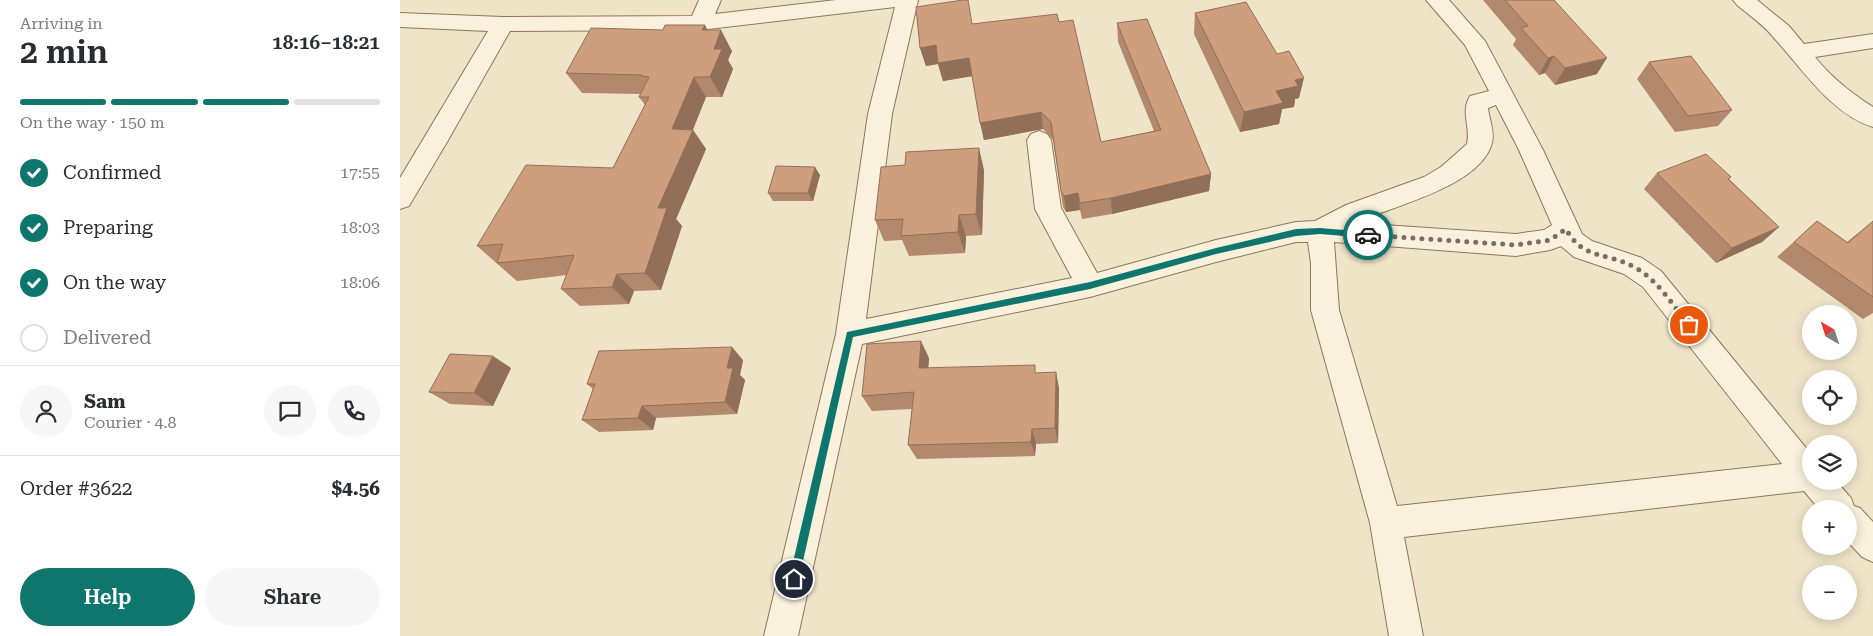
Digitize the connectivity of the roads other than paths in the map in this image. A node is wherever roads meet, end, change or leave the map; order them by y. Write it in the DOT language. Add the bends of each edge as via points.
graph roads {
  1 [pos="710,0"];
  2 [pos="896,0"];
  3 [pos="907,0"];
  4 [pos="1437,0"];
  5 [pos="1744,0"];
  6 [pos="400,20"];
  7 [pos="700,23"];
  8 [pos="503,24"];
  9 [pos="1873,41"];
  10 [pos="1798,52"];
  11 [pos="1502,95"];
  12 [pos="1873,118"];
  13 [pos="1040,140"];
  14 [pos="400,199"];
  15 [pos="1566,229"];
  16 [pos="1320,231"];
  17 [pos="1090,286"];
  18 [pos="850,334"];
  19 [pos="1802,465"];
  20 [pos="1802,477"];
  21 [pos="1824,490"];
  22 [pos="1832,500"];
  23 [pos="1386,523"];
  24 [pos="1857,528"];
  25 [pos="1873,546"];
  26 [pos="781,636"];
  27 [pos="1406,636"];
  1 -- 7 [label="street"];
  2 -- 7 [label="street"];
  3 -- 18 [label="street" via="880,114"];
  4 -- 11 [label="street" via="1474,41"];
  5 -- 10 [label="street" via="1781,31"];
  6 -- 8 [label="street"];
  7 -- 8 [label="street"];
  8 -- 14 [label="street"];
  9 -- 10 [label="street"];
  10 -- 12 [label="street" via="1818,76"];
  11 -- 15 [label="street"];
  11 -- 16 [label="street" via="1478,102 1476,108 1482,136 1477,149 1456,170 1422,189 1332,222"];
  13 -- 17 [label="street" via="1048,209"];
  15 -- 16 [label="street" via="1550,240 1516,245"];
  15 -- 19 [label="street" via="1572,241 1583,249 1633,266 1652,279"];
  16 -- 17 [label="street" via="1296,232"];
  16 -- 23 [label="street" via="1325,310"];
  17 -- 18 [label="street"];
  18 -- 26 [label="street"];
  20 -- 23 [label="street"];
  21 -- 22 [label="street"];
  23 -- 27 [label="street"];
  24 -- 25 [label="street"];
}
